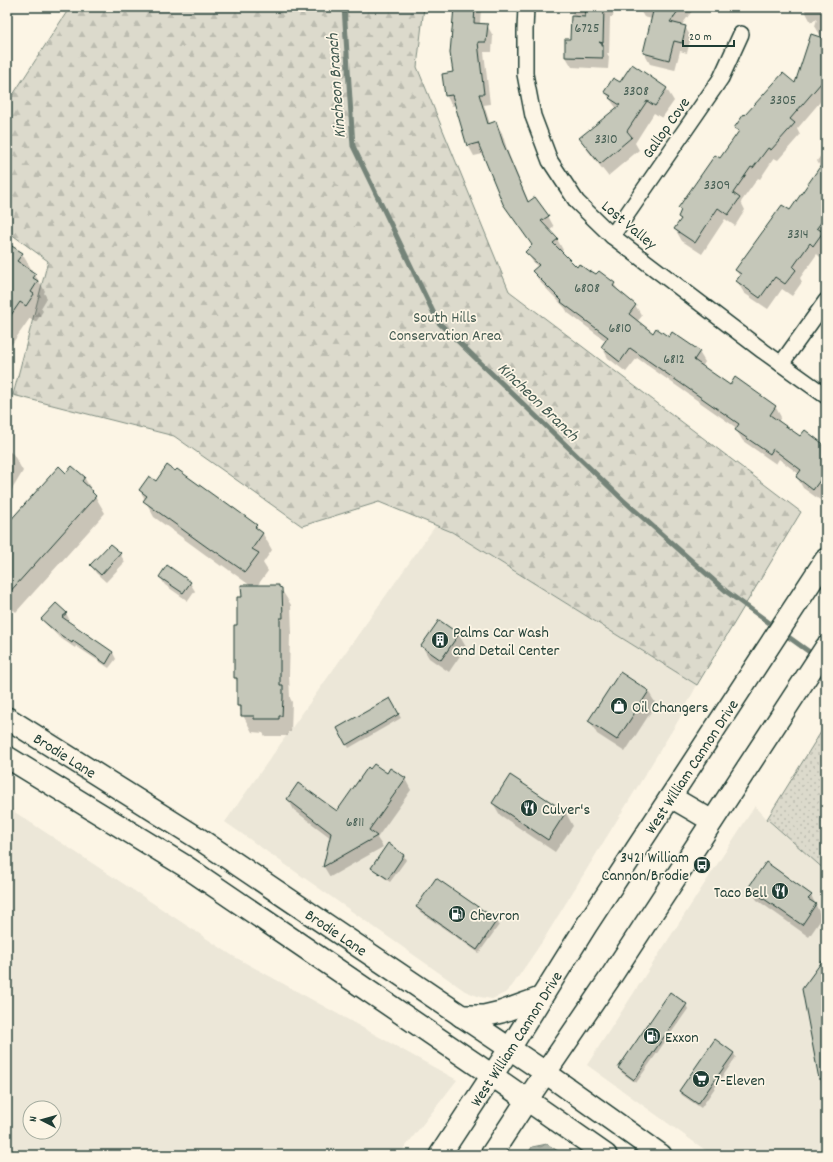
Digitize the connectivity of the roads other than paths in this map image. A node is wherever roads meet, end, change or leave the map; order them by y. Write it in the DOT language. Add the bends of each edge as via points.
graph roads {
  1 [pos="526,7"];
  2 [pos="741,34"];
  3 [pos="612,236"];
  4 [pos="826,301"];
  5 [pos="781,364"];
  6 [pos="826,396"];
  7 [pos="826,559"];
  8 [pos="826,647"];
  9 [pos="7,718"];
  10 [pos="7,757"];
  11 [pos="671,797"];
  12 [pos="712,821"];
  13 [pos="540,998"];
  14 [pos="461,1016"];
  15 [pos="510,1048"];
  16 [pos="546,1073"];
  17 [pos="492,1075"];
  18 [pos="527,1100"];
  19 [pos="440,1155"];
  20 [pos="491,1155"];
  21 [pos="606,1155"];
  22 [pos="661,1155"];
  1 -- 3 [label="street, Lost Valley" via="525,74 533,116 550,161 577,202"];
  2 -- 3 [label="street, Gallop Cove" via="721,78"];
  3 -- 5 [label="street, Lost Valley"];
  4 -- 5 [label="street"];
  5 -- 6 [label="street, Lost Valley"];
  7 -- 11 [label="main road, West William Cannon Drive"];
  8 -- 12 [label="main road"];
  9 -- 14 [label="main road, Brodie Lane" via="201,840"];
  10 -- 17 [label="main road, Brodie Lane" via="185,866"];
  11 -- 12 [label="main road"];
  11 -- 13 [label="main road, West William Cannon Drive"];
  12 -- 16 [label="main road"];
  13 -- 14 [label="main road" via="484,1016"];
  13 -- 15 [label="main road, West William Cannon Drive"];
  14 -- 15 [label="main road, Brodie Lane"];
  15 -- 16 [label="main road, Brodie Lane"];
  15 -- 17 [label="main road, West William Cannon Drive"];
  16 -- 18 [label="main road"];
  16 -- 22 [label="main road, Brodie Lane"];
  17 -- 18 [label="main road, Brodie Lane"];
  17 -- 19 [label="main road, West William Cannon Drive"];
  18 -- 20 [label="main road"];
  18 -- 21 [label="main road, Brodie Lane"];
}
